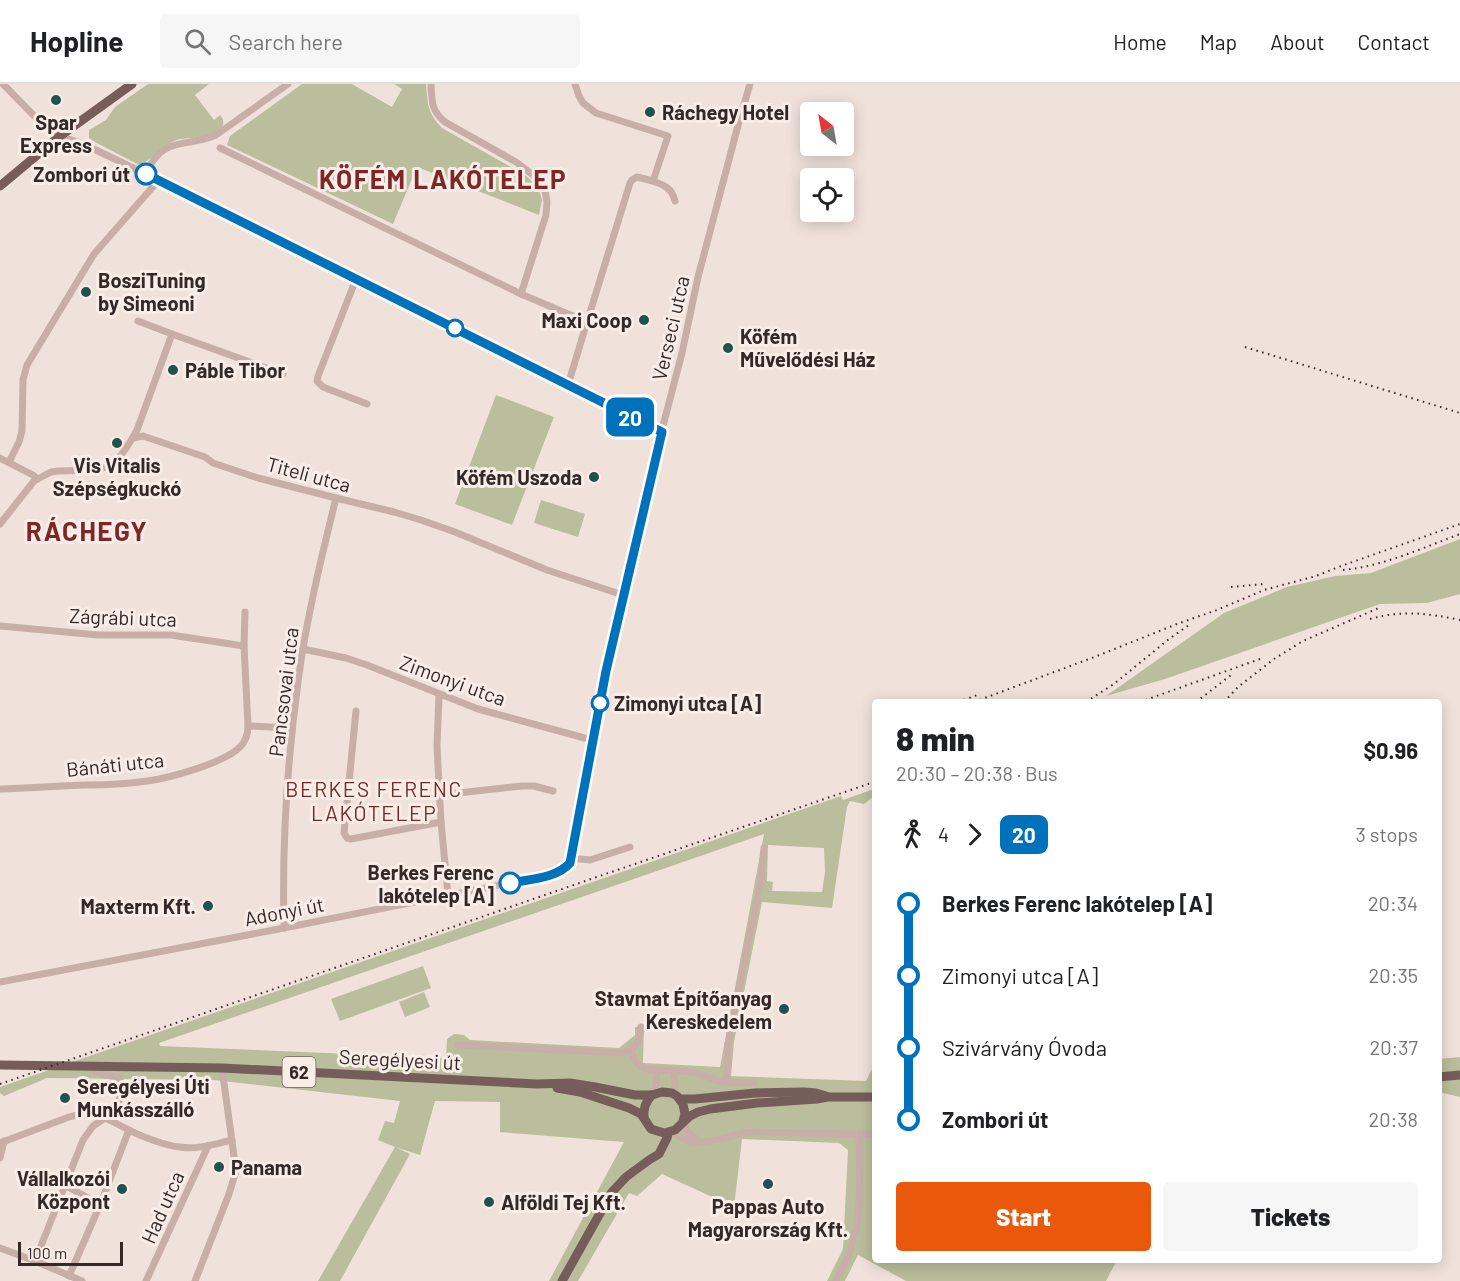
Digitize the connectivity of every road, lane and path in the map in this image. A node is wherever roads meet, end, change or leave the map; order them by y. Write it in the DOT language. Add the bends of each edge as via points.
graph roads {
  1 [pos="3,84"];
  2 [pos="132,84"];
  3 [pos="288,84"];
  4 [pos="431,84"];
  5 [pos="575,84"];
  6 [pos="750,84"];
  7 [pos="60,136"];
  8 [pos="220,148"];
  9 [pos="146,174"];
  10 [pos="158,181"];
  11 [pos="652,181"];
  12 [pos="0,186"];
  13 [pos="675,201"];
  14 [pos="356,279"];
  15 [pos="522,294"];
  16 [pos="138,321"];
  17 [pos="587,322"];
  18 [pos="172,334"];
  19 [pos="283,374"];
  20 [pos="568,385"];
  21 [pos="367,404"];
  22 [pos="662,432"];
  23 [pos="133,438"];
  24 [pos="0,458"];
  25 [pos="9,462"];
  26 [pos="37,479"];
  27 [pos="336,498"];
  28 [pos="0,524"];
  29 [pos="624,596"];
  30 [pos="245,612"];
  31 [pos="0,626"];
  32 [pos="244,645"];
  33 [pos="303,649"];
  34 [pos="439,695"];
  35 [pos="356,711"];
  36 [pos="248,726"];
  37 [pos="292,728"];
  38 [pos="592,740"];
  39 [pos="0,789"];
  40 [pos="553,791"];
  41 [pos="440,795"];
  42 [pos="441,822"];
  43 [pos="630,847"];
  44 [pos="764,848"];
  45 [pos="570,860"];
  46 [pos="448,895"];
  47 [pos="284,928"];
  48 [pos="0,982"];
  49 [pos="641,1027"];
  50 [pos="458,1045"];
  51 [pos="630,1050"];
  52 [pos="0,1065"];
  53 [pos="82,1066"];
  54 [pos="222,1068"];
  55 [pos="657,1070"];
  56 [pos="674,1071"];
  57 [pos="1460,1075"];
  58 [pos="1442,1077"];
  59 [pos="726,1082"];
  60 [pos="754,1083"];
  61 [pos="537,1084"];
  62 [pos="654,1095"];
  63 [pos="677,1097"];
  64 [pos="828,1097"];
  65 [pos="872,1097"];
  66 [pos="644,1118"];
  67 [pos="108,1119"];
  68 [pos="683,1122"];
  69 [pos="129,1130"];
  70 [pos="655,1131"];
  71 [pos="670,1132"];
  72 [pos="859,1134"];
  73 [pos="872,1134"];
  74 [pos="232,1140"];
  75 [pos="2,1142"];
  76 [pos="702,1142"];
  77 [pos="208,1146"];
  78 [pos="0,1158"];
  79 [pos="649,1160"];
  80 [pos="65,1185"];
  81 [pos="100,1205"];
  82 [pos="0,1248"];
  83 [pos="35,1261"];
  84 [pos="69,1276"];
  85 [pos="82,1281"];
  86 [pos="147,1281"];
  87 [pos="195,1281"];
  88 [pos="562,1281"];
  89 [pos="836,1281"];
  1 -- 7 [label="street" via="47,129"];
  2 -- 7 [label="main road"];
  3 -- 9 [label="street" via="216,135 179,143 163,151 154,158"];
  4 -- 15 [label="street" via="432,105 445,122 516,162 533,175 544,191 546,215"];
  5 -- 11 [label="street" via="583,103 596,113 668,136"];
  6 -- 22 [label="street, Verseci utca" via="698,277"];
  7 -- 9 [label="street"];
  7 -- 12 [label="main road"];
  8 -- 15 [label="street"];
  9 -- 10 [label="street"];
  10 -- 14 [label="street"];
  10 -- 25 [label="street" via="94,254 27,365 22,431"];
  11 -- 13 [label="street" via="667,187"];
  11 -- 17 [label="street" via="637,177 630,183"];
  14 -- 20 [label="street"];
  14 -- 21 [label="street" via="317,381"];
  15 -- 17 [label="street"];
  16 -- 18 [label="street"];
  17 -- 20 [label="street"];
  18 -- 19 [label="street"];
  18 -- 23 [label="street"];
  20 -- 22 [label="street"];
  22 -- 29 [label="street, Verseci utca"];
  23 -- 26 [label="street" via="114,463 105,468 51,472"];
  23 -- 27 [label="street, Titeli utca" via="143,436 258,478"];
  24 -- 25 [label="street"];
  25 -- 26 [label="street"];
  26 -- 28 [label="street"];
  27 -- 29 [label="street, Titeli utca" via="421,520"];
  27 -- 33 [label="street, Pancsovai utca"];
  29 -- 38 [label="street, Verseci utca"];
  30 -- 32 [label="street"];
  31 -- 32 [label="street, Zágrábi utca" via="98,635 179,635"];
  32 -- 36 [label="street"];
  33 -- 34 [label="street, Zimonyi utca" via="346,658"];
  33 -- 37 [label="street, Pancsovai utca"];
  34 -- 38 [label="street, Zimonyi utca" via="478,710"];
  34 -- 41 [label="street"];
  35 -- 42 [label="street" via="346,838"];
  36 -- 37 [label="street"];
  36 -- 39 [label="street, Bánáti utca" via="243,743 231,754 166,777 124,784"];
  37 -- 47 [label="street, Pancsovai utca" via="283,850"];
  38 -- 45 [label="street, Verseci utca"];
  40 -- 41 [label="street" via="522,786"];
  41 -- 42 [label="street"];
  42 -- 46 [label="street"];
  43 -- 45 [label="street" via="590,860"];
  44 -- 59 [label="street" via="728,1044"];
  45 -- 46 [label="street, Adonyi út" via="563,870 550,875"];
  46 -- 47 [label="street, Adonyi út"];
  47 -- 48 [label="street, Adonyi út"];
  49 -- 51 [label="street" via="638,1042"];
  50 -- 51 [label="street" via="619,1053"];
  51 -- 55 [label="street" via="640,1066"];
  52 -- 53 [label="main road, Seregélyesi út / 62"];
  53 -- 54 [label="main road, Seregélyesi út / 62"];
  53 -- 67 [label="street, Seregélyesi út" via="118,1077 122,1083 120,1098"];
  54 -- 61 [label="main road, Seregélyesi út / 62"];
  54 -- 74 [label="street"];
  55 -- 56 [label="street"];
  55 -- 62 [label="street"];
  56 -- 59 [label="street" via="694,1072"];
  56 -- 63 [label="street"];
  57 -- 58 [label="main road"];
  59 -- 60 [label="street"];
  61 -- 62 [label="main road, Seregélyesi út / 62" via="570,1083"];
  61 -- 66 [label="main road, Seregélyesi út / 62" via="580,1092 637,1111"];
  62 -- 63 [label="main road, Seregélyesi út / 62" via="665,1092"];
  62 -- 66 [label="main road" via="645,1104"];
  63 -- 64 [label="main road, Seregélyesi út / 62" via="804,1092"];
  63 -- 68 [label="main road" via="684,1108"];
  64 -- 65 [label="main road, 62"];
  64 -- 68 [label="main road, 62" via="710,1109"];
  66 -- 70 [label="main road, Seregélyesi út / 62"];
  67 -- 69 [label="street"];
  67 -- 75 [label="street" via="80,1114"];
  67 -- 80 [label="street" via="87,1132"];
  68 -- 71 [label="main road, 62"];
  68 -- 76 [label="street" via="690,1135"];
  69 -- 77 [label="street" via="178,1147"];
  69 -- 81 [label="street"];
  70 -- 71 [label="main road"];
  70 -- 79 [label="main road" via="658,1146"];
  71 -- 76 [label="street" via="690,1142"];
  71 -- 79 [label="main road" via="661,1152"];
  72 -- 73 [label="street"];
  72 -- 76 [label="street" via="748,1132"];
  72 -- 89 [label="street" via="855,1233"];
  74 -- 77 [label="street"];
  74 -- 87 [label="street" via="236,1171"];
  75 -- 78 [label="street"];
  77 -- 86 [label="street, Had utca"];
  79 -- 88 [label="main road" via="612,1192"];
  80 -- 81 [label="street"];
  80 -- 83 [label="street"];
  81 -- 84 [label="street"];
  82 -- 83 [label="street"];
  83 -- 84 [label="street"];
  84 -- 85 [label="street"];
}
